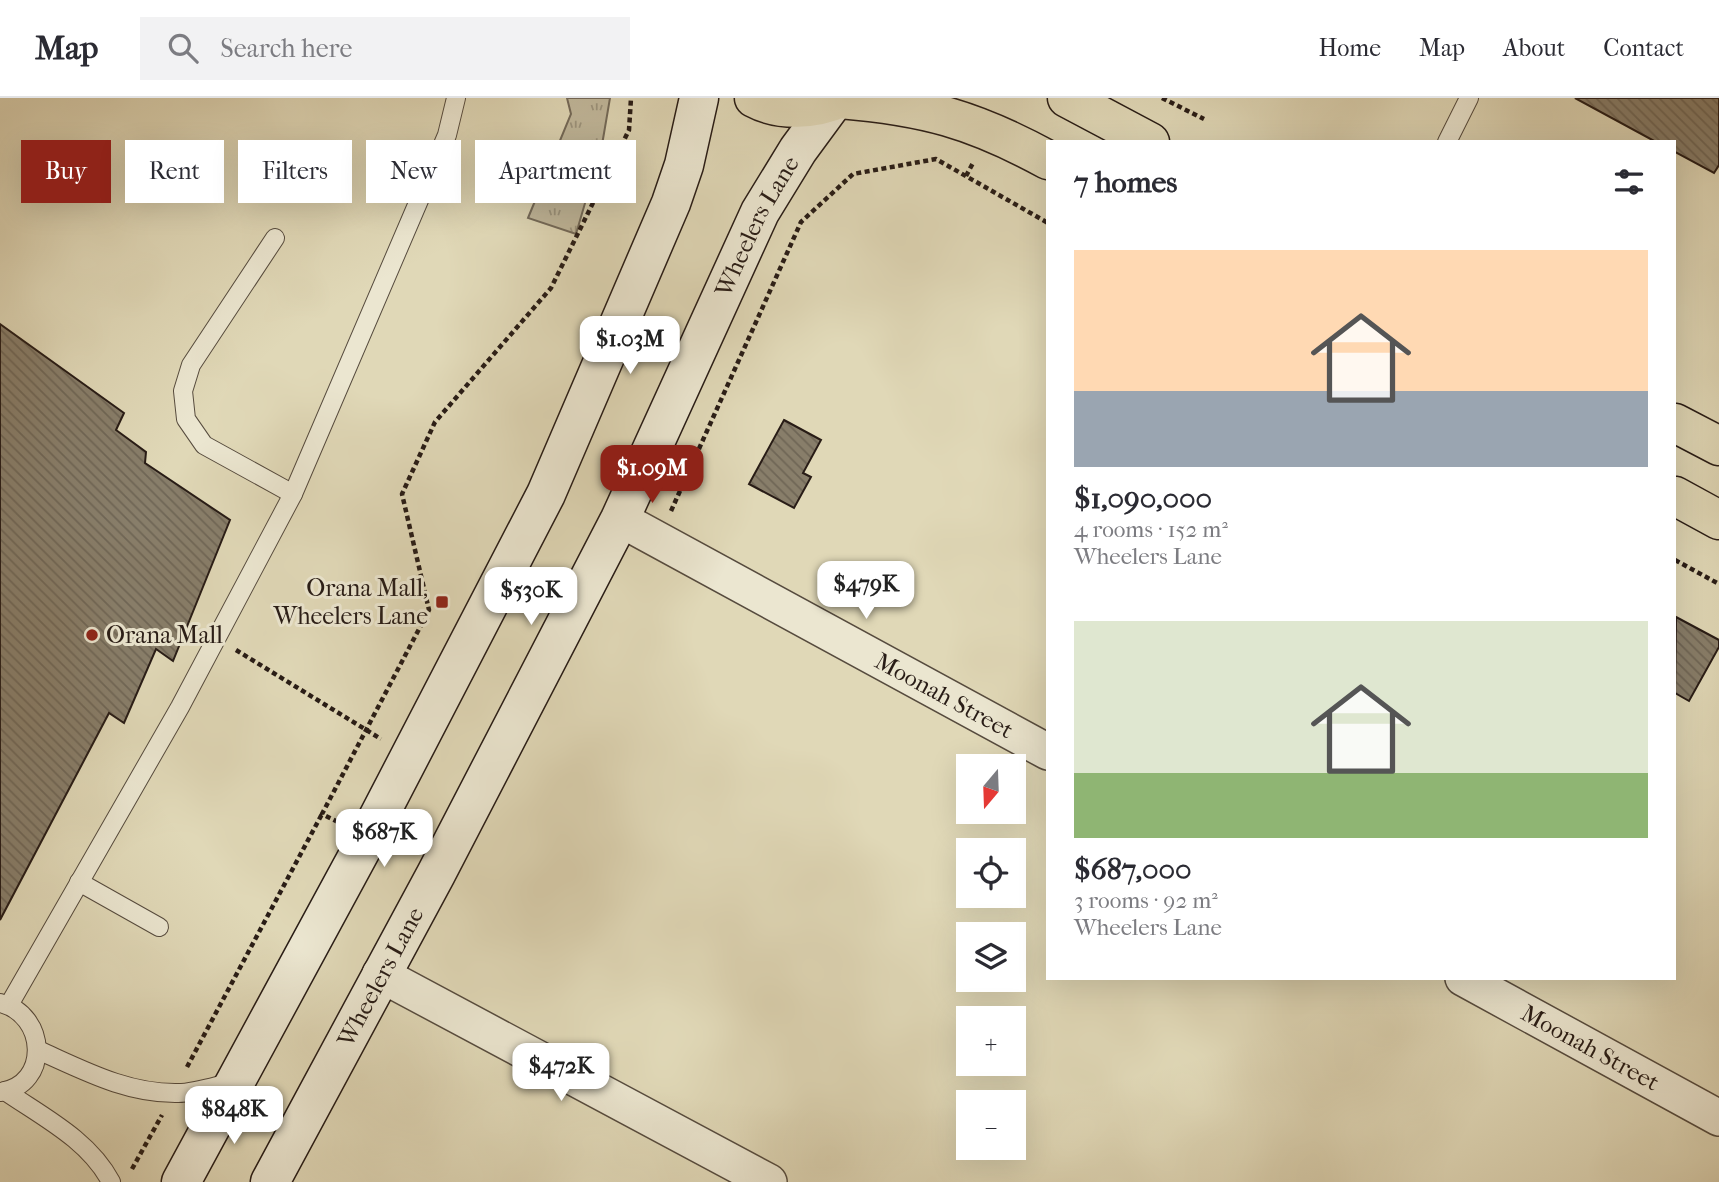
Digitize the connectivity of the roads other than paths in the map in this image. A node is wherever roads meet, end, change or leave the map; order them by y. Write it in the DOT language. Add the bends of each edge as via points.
graph roads {
  1 [pos="456,98"];
  2 [pos="699,98"];
  3 [pos="754,98"];
  4 [pos="1067,98"];
  5 [pos="1469,98"];
  6 [pos="838,99"];
  7 [pos="1146,140"];
  8 [pos="1448,140"];
  9 [pos="1046,159"];
  10 [pos="275,238"];
  11 [pos="1676,424"];
  12 [pos="1719,446"];
  13 [pos="293,494"];
  14 [pos="1676,497"];
  15 [pos="620,519"];
  16 [pos="1719,520"];
  17 [pos="1046,751"];
  18 [pos="79,882"];
  19 [pos="159,927"];
  20 [pos="380,974"];
  21 [pos="1467,980"];
  22 [pos="5,1004"];
  23 [pos="38,1050"];
  24 [pos="234,1082"];
  25 [pos="2,1092"];
  26 [pos="1719,1118"];
  27 [pos="111,1182"];
  28 [pos="181,1182"];
  29 [pos="270,1182"];
  30 [pos="769,1182"];
  1 -- 13 [label="lane" via="447,135"];
  2 -- 24 [label="main road" via="671,203 546,494 368,837"];
  3 -- 6 [label="highway" via="785,107 809,107"];
  4 -- 7 [label="highway"];
  5 -- 8 [label="lane"];
  6 -- 9 [label="highway" via="902,104 948,115"];
  6 -- 15 [label="main road, Wheelers Lane" via="797,150 760,212"];
  10 -- 13 [label="lane" via="191,365 183,391 186,419 204,445"];
  11 -- 12 [label="highway"];
  13 -- 18 [label="lane"];
  14 -- 16 [label="highway"];
  15 -- 17 [label="street, Moonah Street"];
  15 -- 20 [label="main road, Wheelers Lane"];
  18 -- 19 [label="lane"];
  18 -- 22 [label="lane"];
  20 -- 29 [label="main road, Wheelers Lane"];
  20 -- 30 [label="street"];
  21 -- 26 [label="street, Moonah Street"];
  22 -- 23 [label="lane" via="31,1023"];
  23 -- 24 [label="lane" via="144,1091 174,1092"];
  23 -- 25 [label="lane" via="28,1076"];
  24 -- 28 [label="main road"];
  25 -- 27 [label="lane" via="82,1143"];
}
